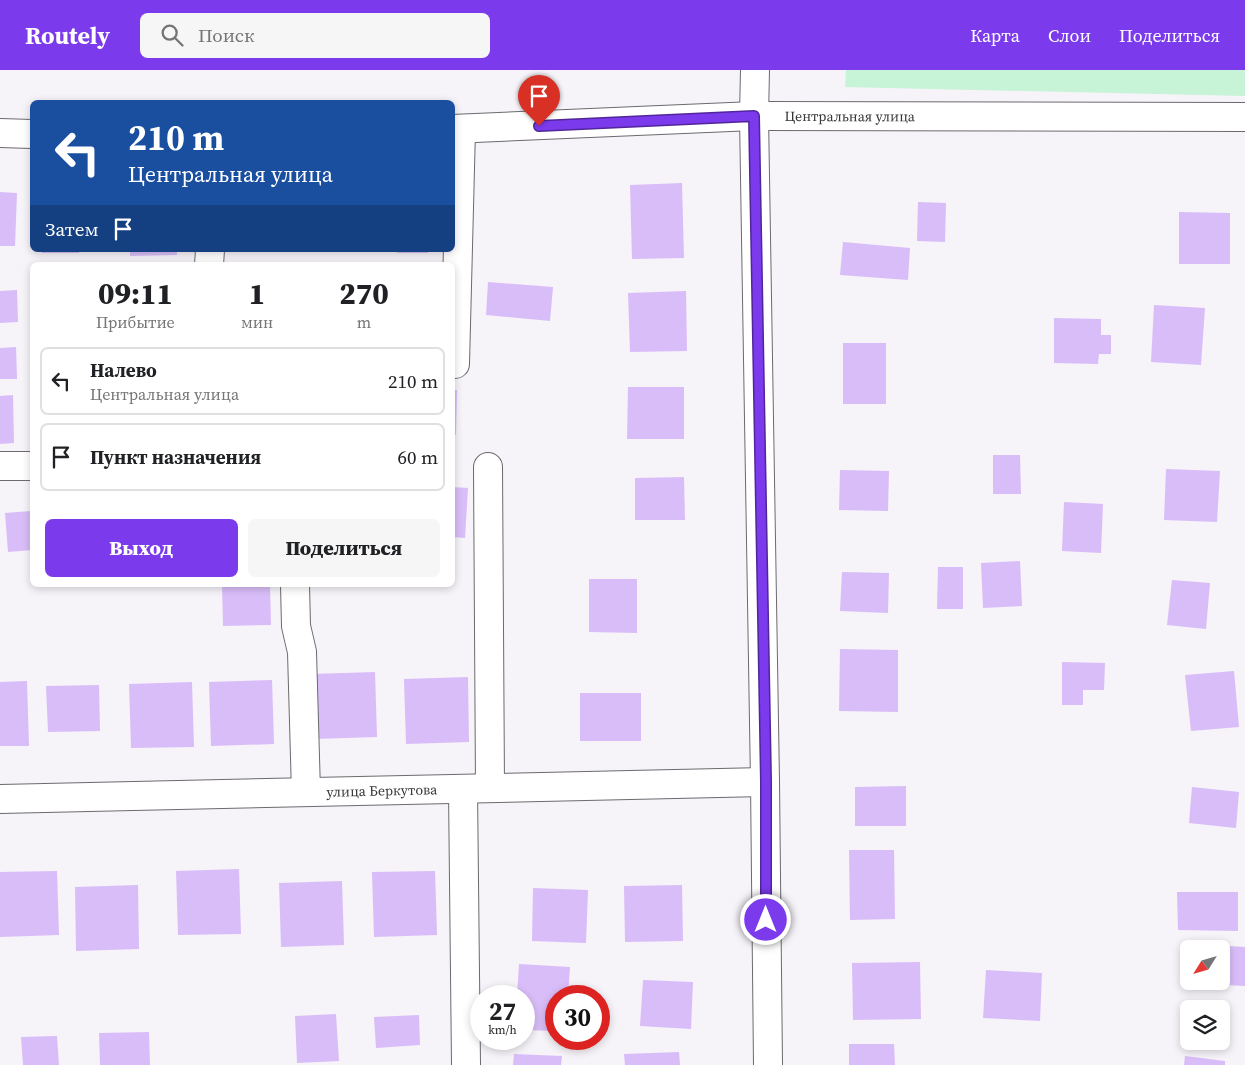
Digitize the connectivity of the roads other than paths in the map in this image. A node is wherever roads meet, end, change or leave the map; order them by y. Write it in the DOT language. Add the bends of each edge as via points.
graph roads {
  1 [pos="755,70"];
  2 [pos="754,116"];
  3 [pos="1245,117"];
  4 [pos="457,129"];
  5 [pos="0,133"];
  6 [pos="30,134"];
  7 [pos="455,364"];
  8 [pos="0,466"];
  9 [pos="30,466"];
  10 [pos="488,467"];
  11 [pos="295,587"];
  12 [pos="766,782"];
  13 [pos="490,788"];
  14 [pos="463,789"];
  15 [pos="306,792"];
  16 [pos="0,799"];
  17 [pos="466,1065"];
  18 [pos="768,1065"];
  1 -- 2 [label="street"];
  2 -- 3 [label="street, Центральная улица"];
  2 -- 4 [label="street, Центральная улица"];
  2 -- 12 [label="street"];
  4 -- 7 [label="street"];
  5 -- 6 [label="street"];
  8 -- 9 [label="street"];
  10 -- 13 [label="street"];
  11 -- 15 [label="street" via="296,626 302,652"];
  12 -- 13 [label="street, улица Беркутова"];
  12 -- 18 [label="street"];
  13 -- 14 [label="street, улица Беркутова"];
  14 -- 15 [label="street, улица Беркутова"];
  14 -- 17 [label="street"];
  15 -- 16 [label="street, улица Беркутова"];
}
